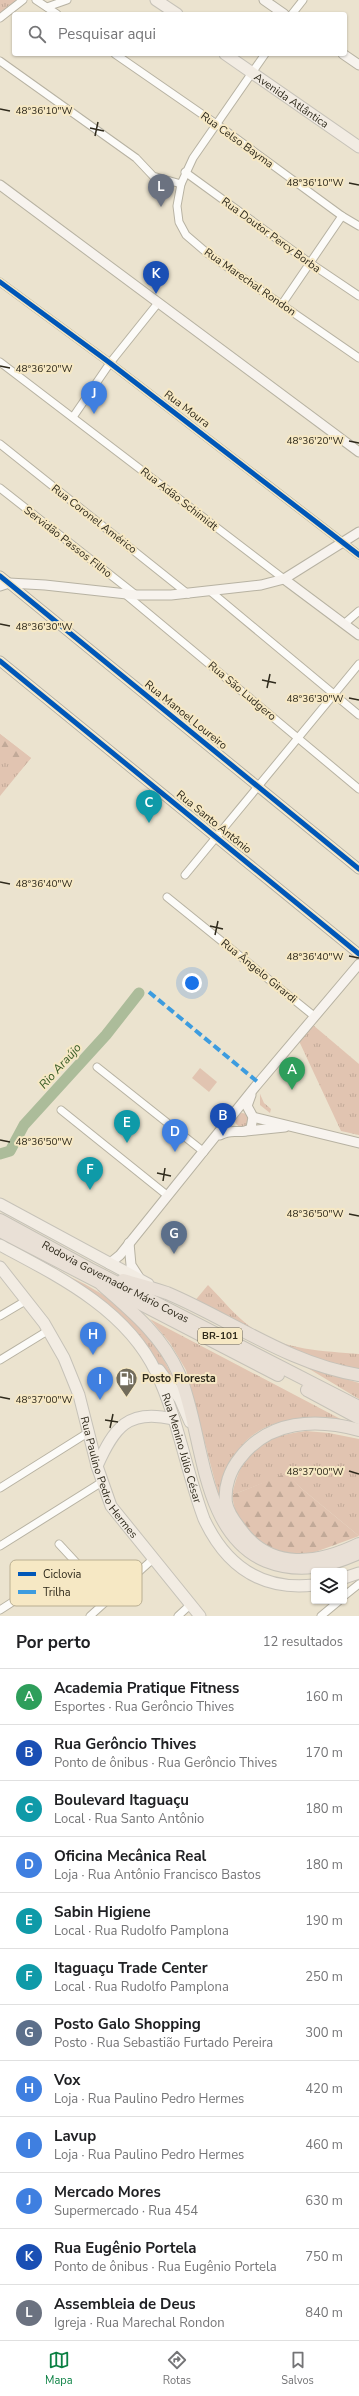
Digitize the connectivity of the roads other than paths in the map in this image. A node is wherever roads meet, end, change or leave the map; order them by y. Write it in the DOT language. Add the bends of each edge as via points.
graph roads {
  1 [pos="23,0"];
  2 [pos="36,0"];
  3 [pos="67,0"];
  4 [pos="146,0"];
  5 [pos="156,0"];
  6 [pos="264,0"];
  7 [pos="302,0"];
  8 [pos="46,7"];
  9 [pos="54,12"];
  10 [pos="163,12"];
  11 [pos="173,12"];
  12 [pos="281,12"];
  13 [pos="293,12"];
  14 [pos="0,18"];
  15 [pos="118,56"];
  16 [pos="228,56"];
  17 [pos="237,56"];
  18 [pos="263,56"];
  19 [pos="346,56"];
  20 [pos="0,61"];
  21 [pos="359,65"];
  22 [pos="253,70"];
  23 [pos="298,101"];
  24 [pos="216,124"];
  25 [pos="359,139"];
  26 [pos="359,147"];
  27 [pos="185,172"];
  28 [pos="181,184"];
  29 [pos="0,185"];
  30 [pos="342,216"];
  31 [pos="359,226"];
  32 [pos="310,263"];
  33 [pos="0,282"];
  34 [pos="359,296"];
  35 [pos="158,303"];
  36 [pos="282,304"];
  37 [pos="359,358"];
  38 [pos="0,362"];
  39 [pos="110,364"];
  40 [pos="73,417"];
  41 [pos="0,444"];
  42 [pos="358,450"];
  43 [pos="0,488"];
  44 [pos="359,532"];
  45 [pos="343,542"];
  46 [pos="359,555"];
  47 [pos="0,576"];
  48 [pos="284,579"];
  49 [pos="4,585"];
  50 [pos="210,591"];
  51 [pos="125,594"];
  52 [pos="188,594"];
  53 [pos="136,595"];
  54 [pos="359,611"];
  55 [pos="344,624"];
  56 [pos="359,635"];
  57 [pos="0,661"];
  58 [pos="359,664"];
  59 [pos="334,694"];
  60 [pos="359,715"];
  61 [pos="298,738"];
  62 [pos="258,787"];
  63 [pos="359,789"];
  64 [pos="216,837"];
  65 [pos="359,869"];
  66 [pos="185,875"];
  67 [pos="166,897"];
  68 [pos="359,954"];
  69 [pos="359,964"];
  70 [pos="314,1016"];
  71 [pos="97,1066"];
  72 [pos="255,1087"];
  73 [pos="61,1110"];
  74 [pos="234,1114"];
  75 [pos="251,1114"];
  76 [pos="290,1127"];
  77 [pos="242,1131"];
  78 [pos="215,1138"];
  79 [pos="359,1143"];
  80 [pos="204,1152"];
  81 [pos="168,1196"];
  82 [pos="0,1204"];
  83 [pos="0,1220"];
  84 [pos="0,1231"];
  85 [pos="129,1244"];
  86 [pos="0,1246"];
  87 [pos="120,1255"];
  88 [pos="109,1264"];
  89 [pos="0,1267"];
  90 [pos="90,1269"];
  91 [pos="126,1273"];
  92 [pos="143,1281"];
  93 [pos="102,1286"];
  94 [pos="166,1293"];
  95 [pos="27,1300"];
  96 [pos="0,1316"];
  97 [pos="49,1330"];
  98 [pos="254,1337"];
  99 [pos="147,1355"];
  100 [pos="0,1360"];
  101 [pos="359,1376"];
  102 [pos="354,1405"];
  103 [pos="359,1418"];
  104 [pos="173,1419"];
  105 [pos="359,1430"];
  106 [pos="89,1432"];
  107 [pos="195,1432"];
  108 [pos="110,1438"];
  109 [pos="92,1444"];
  110 [pos="97,1466"];
  111 [pos="102,1482"];
  112 [pos="0,1488"];
  113 [pos="59,1544"];
  114 [pos="359,1544"];
  115 [pos="0,1546"];
  116 [pos="359,1553"];
  117 [pos="153,1559"];
  118 [pos="73,1560"];
  119 [pos="142,1569"];
  120 [pos="359,1573"];
  121 [pos="347,1577"];
  122 [pos="359,1584"];
  123 [pos="311,1585"];
  124 [pos="347,1594"];
  125 [pos="10,1604"];
  126 [pos="191,1604"];
  127 [pos="335,1604"];
  128 [pos="101,1606"];
  129 [pos="0,1610"];
  130 [pos="90,1616"];
  131 [pos="178,1616"];
  132 [pos="200,1616"];
  133 [pos="321,1616"];
  1 -- 14 [label="street"];
  2 -- 8 [label="street"];
  3 -- 8 [label="street"];
  4 -- 10 [label="main road"];
  5 -- 11 [label="main road"];
  6 -- 12 [label="street"];
  7 -- 13 [label="street"];
  8 -- 9 [label="street"];
  15 -- 24 [label="street, Rua Celso Bayma"];
  16 -- 22 [label="main road, Avenida Atlântica"];
  17 -- 22 [label="main road, Avenida Atlântica"];
  18 -- 22 [label="street, Rua Marechal Rondon"];
  19 -- 21 [label="street"];
  20 -- 28 [label="street" via="131,154 153,176"];
  22 -- 23 [label="main road, Avenida Atlântica"];
  22 -- 24 [label="street, Rua Marechal Rondon"];
  23 -- 25 [label="main road, Avenida Atlântica"];
  23 -- 26 [label="main road, Avenida Atlântica"];
  24 -- 27 [label="street, Rua Marechal Rondon"];
  24 -- 30 [label="street, Rua Celso Bayma"];
  27 -- 28 [label="street, Rua Marechal Rondon"];
  27 -- 32 [label="street, Rua Doutor Percy Borba"];
  28 -- 36 [label="street, Rua Marechal Rondon" via="178,216 186,235"];
  29 -- 35 [label="street"];
  30 -- 31 [label="street, Rua Celso Bayma"];
  30 -- 32 [label="street"];
  32 -- 34 [label="street, Rua Doutor Percy Borba"];
  32 -- 36 [label="street"];
  33 -- 39 [label="street, Rua Moura"];
  35 -- 39 [label="street"];
  35 -- 42 [label="street"];
  36 -- 37 [label="street, Rua Marechal Rondon"];
  38 -- 40 [label="street, Rua Adão Schimidt"];
  39 -- 40 [label="street"];
  39 -- 45 [label="street, Rua Moura"];
  40 -- 48 [label="street, Rua Adão Schimidt"];
  41 -- 52 [label="street, Rua Coronel Américo"];
  43 -- 53 [label="street, Servidão Passos Filho"];
  44 -- 45 [label="street"];
  45 -- 46 [label="street, Rua Moura"];
  45 -- 48 [label="street"];
  47 -- 49 [label="street, Rua Manoel Loureiro"];
  48 -- 50 [label="street" via="261,585"];
  48 -- 55 [label="street, Rua Adão Schimidt"];
  49 -- 51 [label="street" via="45,585"];
  49 -- 62 [label="street, Rua Manoel Loureiro"];
  50 -- 52 [label="street"];
  50 -- 59 [label="street"];
  51 -- 53 [label="street"];
  51 -- 61 [label="street, Rua São Ludgero"];
  52 -- 53 [label="street"];
  54 -- 55 [label="street"];
  55 -- 56 [label="street, Rua Adão Schimidt"];
  57 -- 64 [label="street, Rua Santo Antônio"];
  58 -- 59 [label="street"];
  59 -- 60 [label="street"];
  59 -- 61 [label="street"];
  61 -- 62 [label="street"];
  61 -- 63 [label="street, Rua São Ludgero"];
  62 -- 64 [label="street"];
  62 -- 65 [label="street, Rua Manoel Loureiro"];
  64 -- 66 [label="street"];
  64 -- 68 [label="street, Rua Santo Antônio"];
  67 -- 70 [label="street, Rua Ângelo Girardi"];
  69 -- 70 [label="street"];
  70 -- 72 [label="street"];
  71 -- 80 [label="street"];
  72 -- 74 [label="street"];
  72 -- 75 [label="street" via="249,1101"];
  73 -- 81 [label="street"];
  74 -- 75 [label="street" via="241,1109"];
  74 -- 77 [label="street" via="232,1125"];
  74 -- 78 [label="street"];
  75 -- 76 [label="street"];
  75 -- 77 [label="street" via="253,1124"];
  76 -- 77 [label="street"];
  76 -- 79 [label="street"];
  77 -- 78 [label="street" via="228,1130"];
  78 -- 80 [label="street"];
  80 -- 81 [label="street"];
  81 -- 85 [label="street"];
  82 -- 88 [label="main road"];
  83 -- 90 [label="highway, Rodovia Governador Mário Covas / BR-101"];
  84 -- 93 [label="highway, Rodovia Governador Mário Covas / BR-101"];
  85 -- 87 [label="street"];
  85 -- 92 [label="street" via="131,1265"];
  86 -- 99 [label="main road, Rua Menino Júlio César" via="74,1287 95,1302 122,1325"];
  87 -- 88 [label="street"];
  87 -- 91 [label="street" via="121,1265"];
  88 -- 91 [label="main road"];
  89 -- 95 [label="main road, Rua Paulino Pedro Hermes"];
  90 -- 94 [label="highway"];
  90 -- 102 [label="highway, Rodovia Governador Mário Covas / BR-101"];
  91 -- 92 [label="main road"];
  92 -- 94 [label="main road"];
  93 -- 103 [label="highway, Rodovia Governador Mário Covas / BR-101"];
  93 -- 107 [label="highway" via="131,1310 171,1359 186,1396"];
  94 -- 98 [label="highway"];
  95 -- 96 [label="street"];
  95 -- 97 [label="main road, Rua Paulino Pedro Hermes"];
  97 -- 100 [label="street"];
  97 -- 106 [label="main road, Rua Paulino Pedro Hermes" via="70,1371"];
  98 -- 101 [label="highway" via="318,1366"];
  98 -- 102 [label="highway"];
  99 -- 104 [label="main road, Rua Menino Júlio César"];
  99 -- 107 [label="main road" via="171,1386"];
  104 -- 108 [label="main road" via="156,1416 138,1417 125,1423"];
  104 -- 123 [label="main road, Rua Menino Júlio César" via="197,1502 218,1546 237,1565 265,1580"];
  105 -- 114 [label="highway" via="318,1423 277,1428 246,1449 236,1463 229,1477 226,1504 231,1518 256,1546 271,1554 302,1562 325,1557"];
  106 -- 109 [label="main road, Rua Paulino Pedro Hermes"];
  106 -- 112 [label="street"];
  107 -- 116 [label="highway" via="221,1518 230,1535 246,1550 276,1565 294,1569 337,1563"];
  108 -- 109 [label="main road"];
  108 -- 110 [label="main road"];
  109 -- 110 [label="main road, Rua Paulino Pedro Hermes"];
  110 -- 111 [label="main road, Rua Paulino Pedro Hermes"];
  111 -- 115 [label="street"];
  111 -- 117 [label="main road, Rua Paulino Pedro Hermes" via="115,1513"];
  113 -- 118 [label="street"];
  117 -- 119 [label="street"];
  117 -- 126 [label="main road, Rua Paulino Pedro Hermes"];
  120 -- 121 [label="main road"];
  122 -- 124 [label="street"];
  125 -- 129 [label="street"];
  126 -- 131 [label="street"];
  126 -- 132 [label="main road, Rua Paulino Pedro Hermes"];
  127 -- 133 [label="street"];
  128 -- 130 [label="street"];
}
